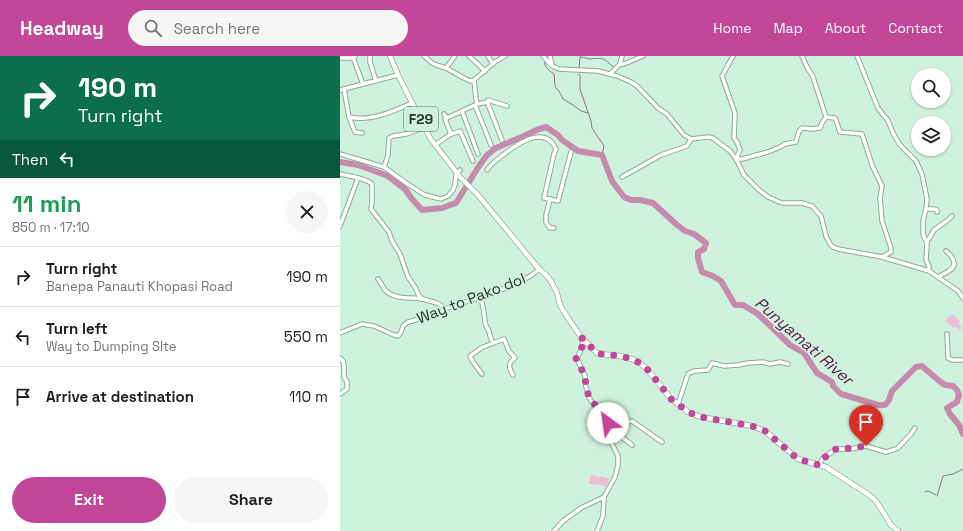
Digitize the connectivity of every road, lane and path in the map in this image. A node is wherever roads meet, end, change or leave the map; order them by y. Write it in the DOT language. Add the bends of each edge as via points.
graph roads {
  1 [pos="370,56"];
  2 [pos="390,56"];
  3 [pos="424,56"];
  4 [pos="455,56"];
  5 [pos="469,56"];
  6 [pos="488,56"];
  7 [pos="505,56"];
  8 [pos="543,56"];
  9 [pos="550,56"];
  10 [pos="622,56"];
  11 [pos="643,56"];
  12 [pos="733,56"];
  13 [pos="802,56"];
  14 [pos="857,56"];
  15 [pos="354,57"];
  16 [pos="340,58"];
  17 [pos="493,64"];
  18 [pos="618,65"];
  19 [pos="552,66"];
  20 [pos="446,68"];
  21 [pos="485,71"];
  22 [pos="610,73"];
  23 [pos="398,75"];
  24 [pos="474,80"];
  25 [pos="376,81"];
  26 [pos="363,84"];
  27 [pos="342,89"];
  28 [pos="488,102"];
  29 [pos="412,103"];
  30 [pos="476,105"];
  31 [pos="508,106"];
  32 [pos="462,111"];
  33 [pos="444,114"];
  34 [pos="349,117"];
  35 [pos="826,117"];
  36 [pos="447,118"];
  37 [pos="425,127"];
  38 [pos="362,133"];
  39 [pos="451,134"];
  40 [pos="691,139"];
  41 [pos="502,140"];
  42 [pos="435,145"];
  43 [pos="491,145"];
  44 [pos="571,152"];
  45 [pos="340,154"];
  46 [pos="478,154"];
  47 [pos="736,159"];
  48 [pos="473,161"];
  49 [pos="384,168"];
  50 [pos="486,170"];
  51 [pos="340,174"];
  52 [pos="459,174"];
  53 [pos="622,177"];
  54 [pos="358,178"];
  55 [pos="550,199"];
  56 [pos="926,209"];
  57 [pos="937,212"];
  58 [pos="952,216"];
  59 [pos="340,226"];
  60 [pos="554,228"];
  61 [pos="927,242"];
  62 [pos="946,251"];
  63 [pos="882,258"];
  64 [pos="539,269"];
  65 [pos="929,271"];
  66 [pos="939,277"];
  67 [pos="378,279"];
  68 [pos="481,297"];
  69 [pos="963,298"];
  70 [pos="423,300"];
  71 [pos="445,309"];
  72 [pos="340,333"];
  73 [pos="947,334"];
  74 [pos="581,337"];
  75 [pos="493,343"];
  76 [pos="340,358"];
  77 [pos="963,360"];
  78 [pos="788,364"];
  79 [pos="482,374"];
  80 [pos="513,375"];
  81 [pos="340,394"];
  82 [pos="678,404"];
  83 [pos="608,423"];
  84 [pos="617,424"];
  85 [pos="915,428"];
  86 [pos="662,442"];
  87 [pos="632,445"];
  88 [pos="819,465"];
  89 [pos="604,497"];
  90 [pos="554,531"];
  91 [pos="597,531"];
  92 [pos="898,531"];
  1 -- 25 [label="street"];
  2 -- 23 [label="main road, F29"];
  3 -- 20 [label="street" via="432,63"];
  4 -- 20 [label="street"];
  5 -- 21 [label="street"];
  6 -- 17 [label="street"];
  7 -- 17 [label="street"];
  8 -- 19 [label="street"];
  9 -- 19 [label="street"];
  10 -- 18 [label="street"];
  11 -- 18 [label="street"];
  12 -- 47 [label="street" via="722,76 734,113 734,138 740,150"];
  13 -- 35 [label="street" via="813,77"];
  14 -- 56 [label="street" via="878,108 887,119 900,145 920,168 925,186"];
  15 -- 16 [label="street"];
  15 -- 26 [label="street"];
  17 -- 21 [label="street"];
  18 -- 22 [label="street"];
  19 -- 22 [label="street" via="559,69"];
  20 -- 24 [label="street"];
  21 -- 24 [label="street"];
  22 -- 40 [label="street" via="637,86 667,114 684,135"];
  23 -- 25 [label="street"];
  23 -- 29 [label="main road, F29"];
  24 -- 30 [label="street"];
  25 -- 26 [label="street"];
  26 -- 27 [label="street"];
  27 -- 34 [label="street"];
  28 -- 30 [label="street"];
  28 -- 31 [label="street"];
  28 -- 41 [label="street"];
  29 -- 34 [label="street" via="381,115"];
  29 -- 37 [label="main road, F29"];
  30 -- 32 [label="street"];
  30 -- 43 [label="street"];
  32 -- 36 [label="street"];
  32 -- 46 [label="street"];
  33 -- 36 [label="street"];
  34 -- 38 [label="street" via="355,132"];
  35 -- 47 [label="street" via="820,128 802,128 796,142"];
  35 -- 63 [label="street" via="835,118 840,132 862,134 882,186 882,221 891,248 891,252"];
  36 -- 39 [label="street" via="445,119"];
  37 -- 42 [label="main road, F29"];
  37 -- 49 [label="street" via="389,138"];
  39 -- 42 [label="street"];
  39 -- 48 [label="street" via="460,131"];
  40 -- 47 [label="street" via="713,138"];
  40 -- 53 [label="street" via="687,146 662,155"];
  42 -- 52 [label="main road, F29"];
  44 -- 55 [label="street" via="558,201"];
  45 -- 49 [label="street"];
  47 -- 63 [label="street" via="744,175 768,197 782,203 812,206 821,216 826,236 833,247"];
  49 -- 52 [label="street" via="425,195 441,198 448,196 453,190 456,175"];
  50 -- 55 [label="street" via="515,146 532,138 547,138 556,149 544,198"];
  51 -- 54 [label="street"];
  52 -- 64 [label="main road, F29"];
  54 -- 59 [label="street"];
  54 -- 70 [label="street" via="372,184 371,209 389,232 408,277"];
  55 -- 60 [label="street" via="546,222 550,228"];
  56 -- 57 [label="street" via="934,209"];
  56 -- 61 [label="street" via="923,234"];
  58 -- 61 [label="street" via="934,230"];
  61 -- 65 [label="street" via="926,260"];
  62 -- 66 [label="street" via="954,259 954,265"];
  63 -- 65 [label="street"];
  64 -- 68 [label="street, Way to Pako dol" via="514,285"];
  64 -- 74 [label="main road, F29" via="551,281 560,305"];
  65 -- 66 [label="street"];
  66 -- 69 [label="street"];
  67 -- 70 [label="street" via="385,290 395,296"];
  68 -- 71 [label="street, Way to Pako dol"];
  68 -- 75 [label="street" via="485,322"];
  70 -- 71 [label="street" via="437,303"];
  71 -- 72 [label="street, Way to Pako dol" via="408,322 398,336 362,324"];
  73 -- 77 [label="street" via="948,358"];
  74 -- 82 [label="main road, F29" via="597,353 620,356 640,363"];
  74 -- 83 [label="street" via="583,345 576,358 585,376 589,397 608,416"];
  75 -- 79 [label="street" via="480,348 470,356"];
  75 -- 80 [label="street" via="504,339 515,358 509,364"];
  76 -- 81 [label="street" via="347,382 347,389"];
  78 -- 82 [label="street" via="763,362 724,366 712,363 708,370 688,374"];
  82 -- 88 [label="main road, F29" via="688,412 701,417 752,426 765,431 798,459"];
  83 -- 84 [label="street"];
  83 -- 89 [label="street" via="607,434 618,460 615,477"];
  84 -- 86 [label="street" via="632,421"];
  84 -- 87 [label="street" via="619,435"];
  85 -- 88 [label="street" via="898,448 893,450 886,452 868,446 836,449"];
  88 -- 92 [label="main road, F29" via="869,495 876,501 891,526"];
  89 -- 90 [label="street" via="581,508"];
  89 -- 91 [label="street" via="603,516"];
}
